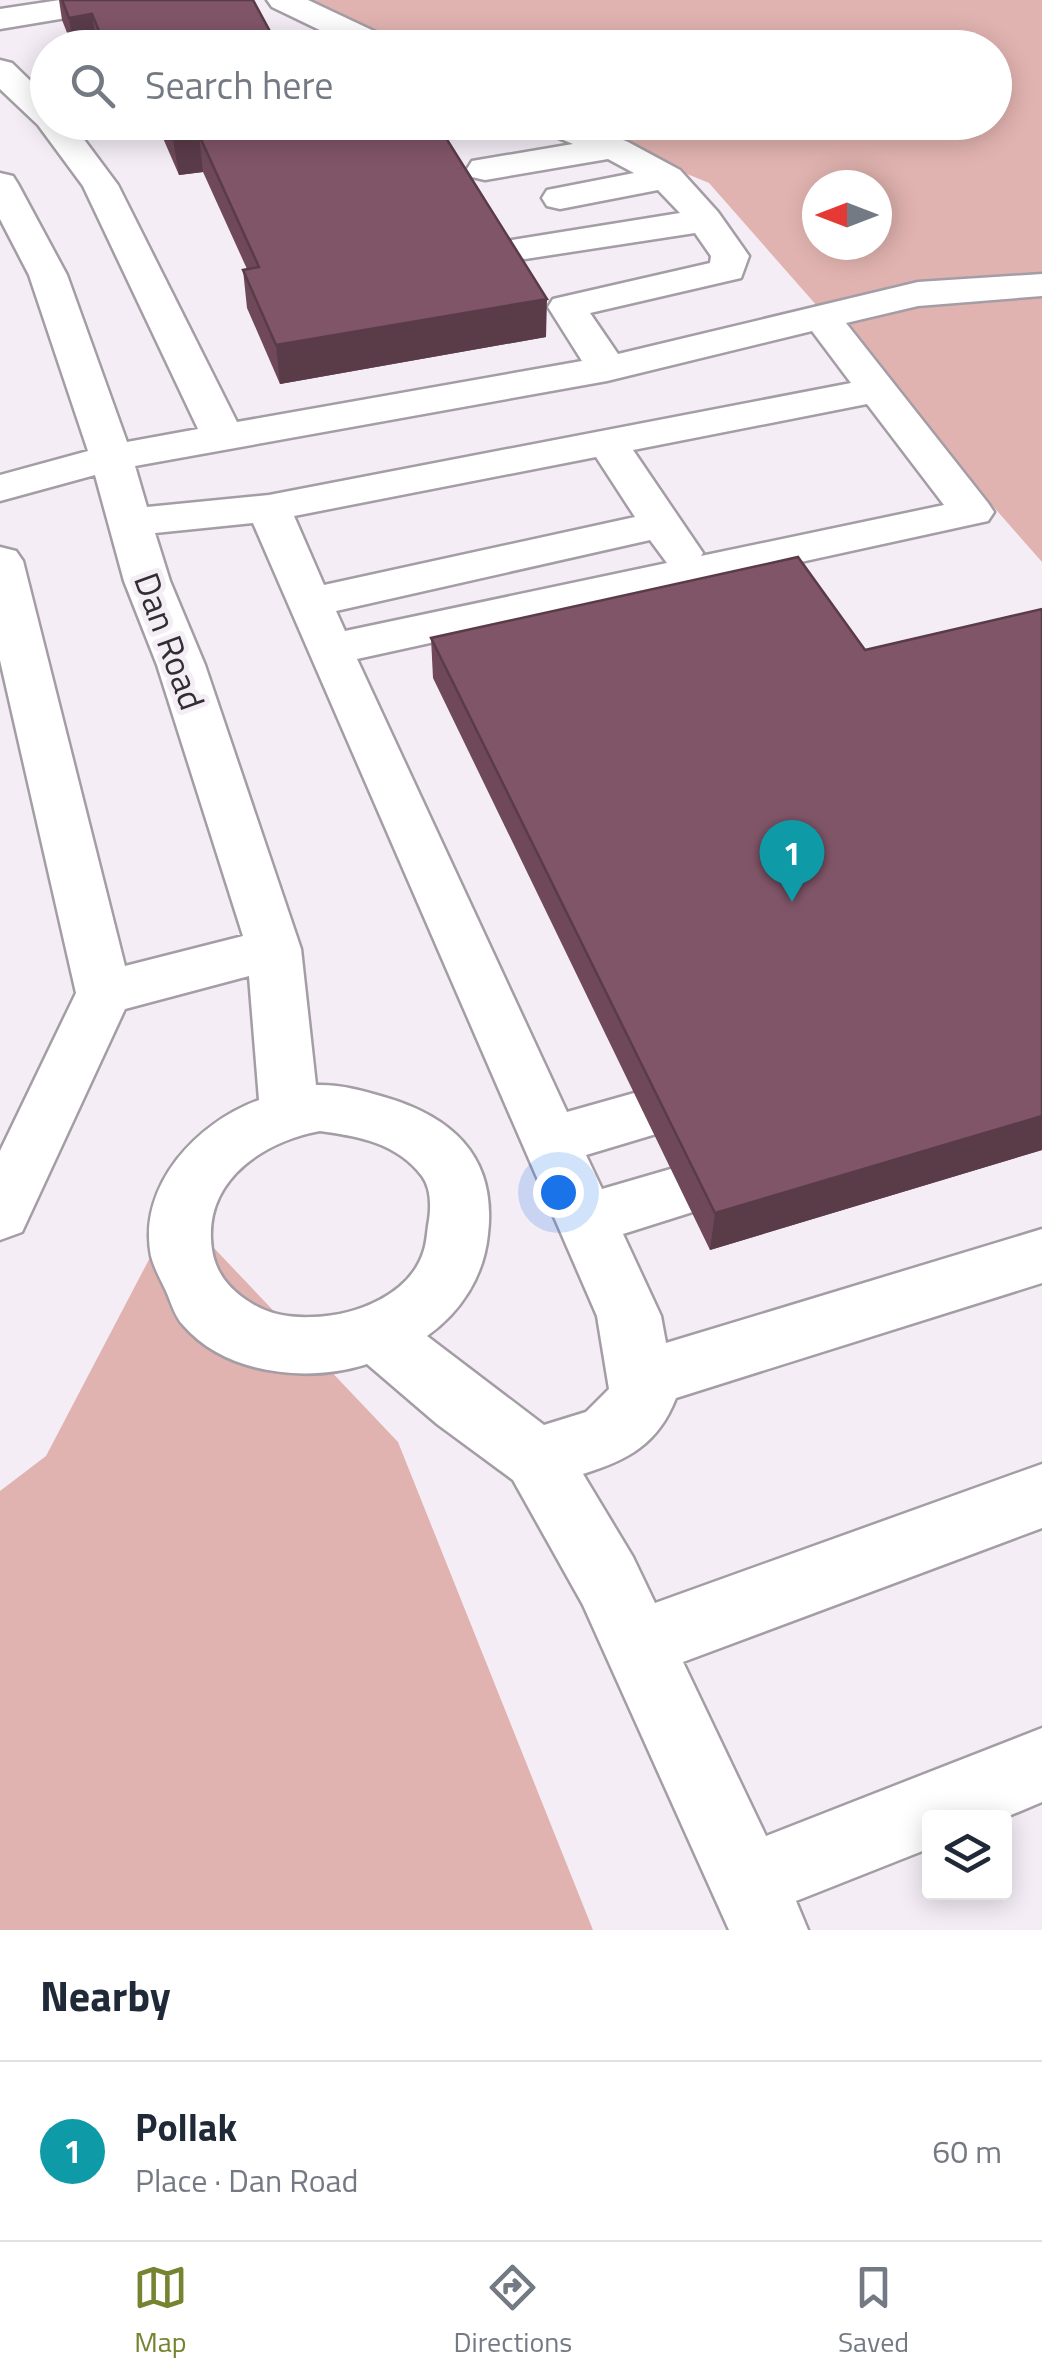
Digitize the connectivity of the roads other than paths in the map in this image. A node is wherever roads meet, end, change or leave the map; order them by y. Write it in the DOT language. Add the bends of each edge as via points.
graph roads {
  1 [pos="120,0"];
  2 [pos="282,0"];
  3 [pos="0,19"];
  4 [pos="346,30"];
  5 [pos="0,70"];
  6 [pos="30,100"];
  7 [pos="65,140"];
  8 [pos="592,140"];
  9 [pos="611,148"];
  10 [pos="485,169"];
  11 [pos="667,178"];
  12 [pos="0,184"];
  13 [pos="560,198"];
  14 [pos="705,220"];
  15 [pos="10,224"];
  16 [pos="525,248"];
  17 [pos="1042,285"];
  18 [pos="820,315"];
  19 [pos="607,369"];
  20 [pos="876,390"];
  21 [pos="224,439"];
  22 [pos="607,442"];
  23 [pos="112,457"];
  24 [pos="0,488"];
  25 [pos="269,508"];
  26 [pos="131,522"];
  27 [pos="662,524"];
  28 [pos="0,561"];
  29 [pos="694,572"];
  30 [pos="319,627"];
  31 [pos="13,672"];
  32 [pos="274,949"];
  33 [pos="104,994"];
  34 [pos="289,1112"];
  35 [pos="645,1114"];
  36 [pos="550,1141"];
  37 [pos="681,1190"];
  38 [pos="0,1214"];
  39 [pos="586,1220"];
  40 [pos="1042,1256"];
  41 [pos="380,1335"];
  42 [pos="640,1380"];
  43 [pos="537,1458"];
  44 [pos="1042,1496"];
  45 [pos="638,1644"];
  46 [pos="1042,1766"];
  47 [pos="759,1906"];
  1 -- 3 [label="street"];
  2 -- 4 [label="street"];
  5 -- 6 [label="street"];
  7 -- 21 [label="street" via="100,185"];
  8 -- 9 [label="street"];
  9 -- 10 [label="street"];
  9 -- 11 [label="street"];
  11 -- 13 [label="street"];
  11 -- 14 [label="street"];
  12 -- 15 [label="street, Dan Road"];
  14 -- 16 [label="street"];
  14 -- 19 [label="street" via="730,256 728,270 567,307"];
  15 -- 23 [label="street, Dan Road" via="48,275"];
  17 -- 18 [label="street" via="918,294"];
  18 -- 19 [label="street"];
  18 -- 20 [label="street"];
  19 -- 21 [label="street"];
  20 -- 22 [label="street"];
  20 -- 29 [label="street" via="972,512"];
  21 -- 23 [label="street"];
  22 -- 25 [label="street"];
  22 -- 27 [label="street"];
  23 -- 24 [label="street"];
  23 -- 26 [label="street, Dan Road"];
  25 -- 26 [label="street"];
  25 -- 30 [label="street"];
  26 -- 32 [label="street, Dan Road"];
  27 -- 29 [label="street"];
  27 -- 30 [label="street"];
  28 -- 31 [label="street"];
  29 -- 30 [label="street"];
  30 -- 36 [label="street"];
  31 -- 33 [label="street"];
  32 -- 33 [label="street"];
  32 -- 34 [label="street, Dan Road"];
  33 -- 38 [label="street"];
  34 -- 41 [label="street" via="366,1112 408,1128 440,1155 460,1190 464,1231 450,1272 422,1308"];
  34 -- 41 [label="street" via="236,1137 204,1165 184,1200 178,1238 186,1275 209,1309 243,1334 286,1347 333,1348"];
  35 -- 36 [label="street"];
  36 -- 39 [label="street"];
  37 -- 39 [label="street"];
  39 -- 42 [label="street" via="629,1316"];
  40 -- 42 [label="street"];
  41 -- 43 [label="street"];
  42 -- 43 [label="street" via="643,1399 608,1436"];
  43 -- 45 [label="street"];
  44 -- 45 [label="street"];
  45 -- 47 [label="street"];
  46 -- 47 [label="street"];
}
